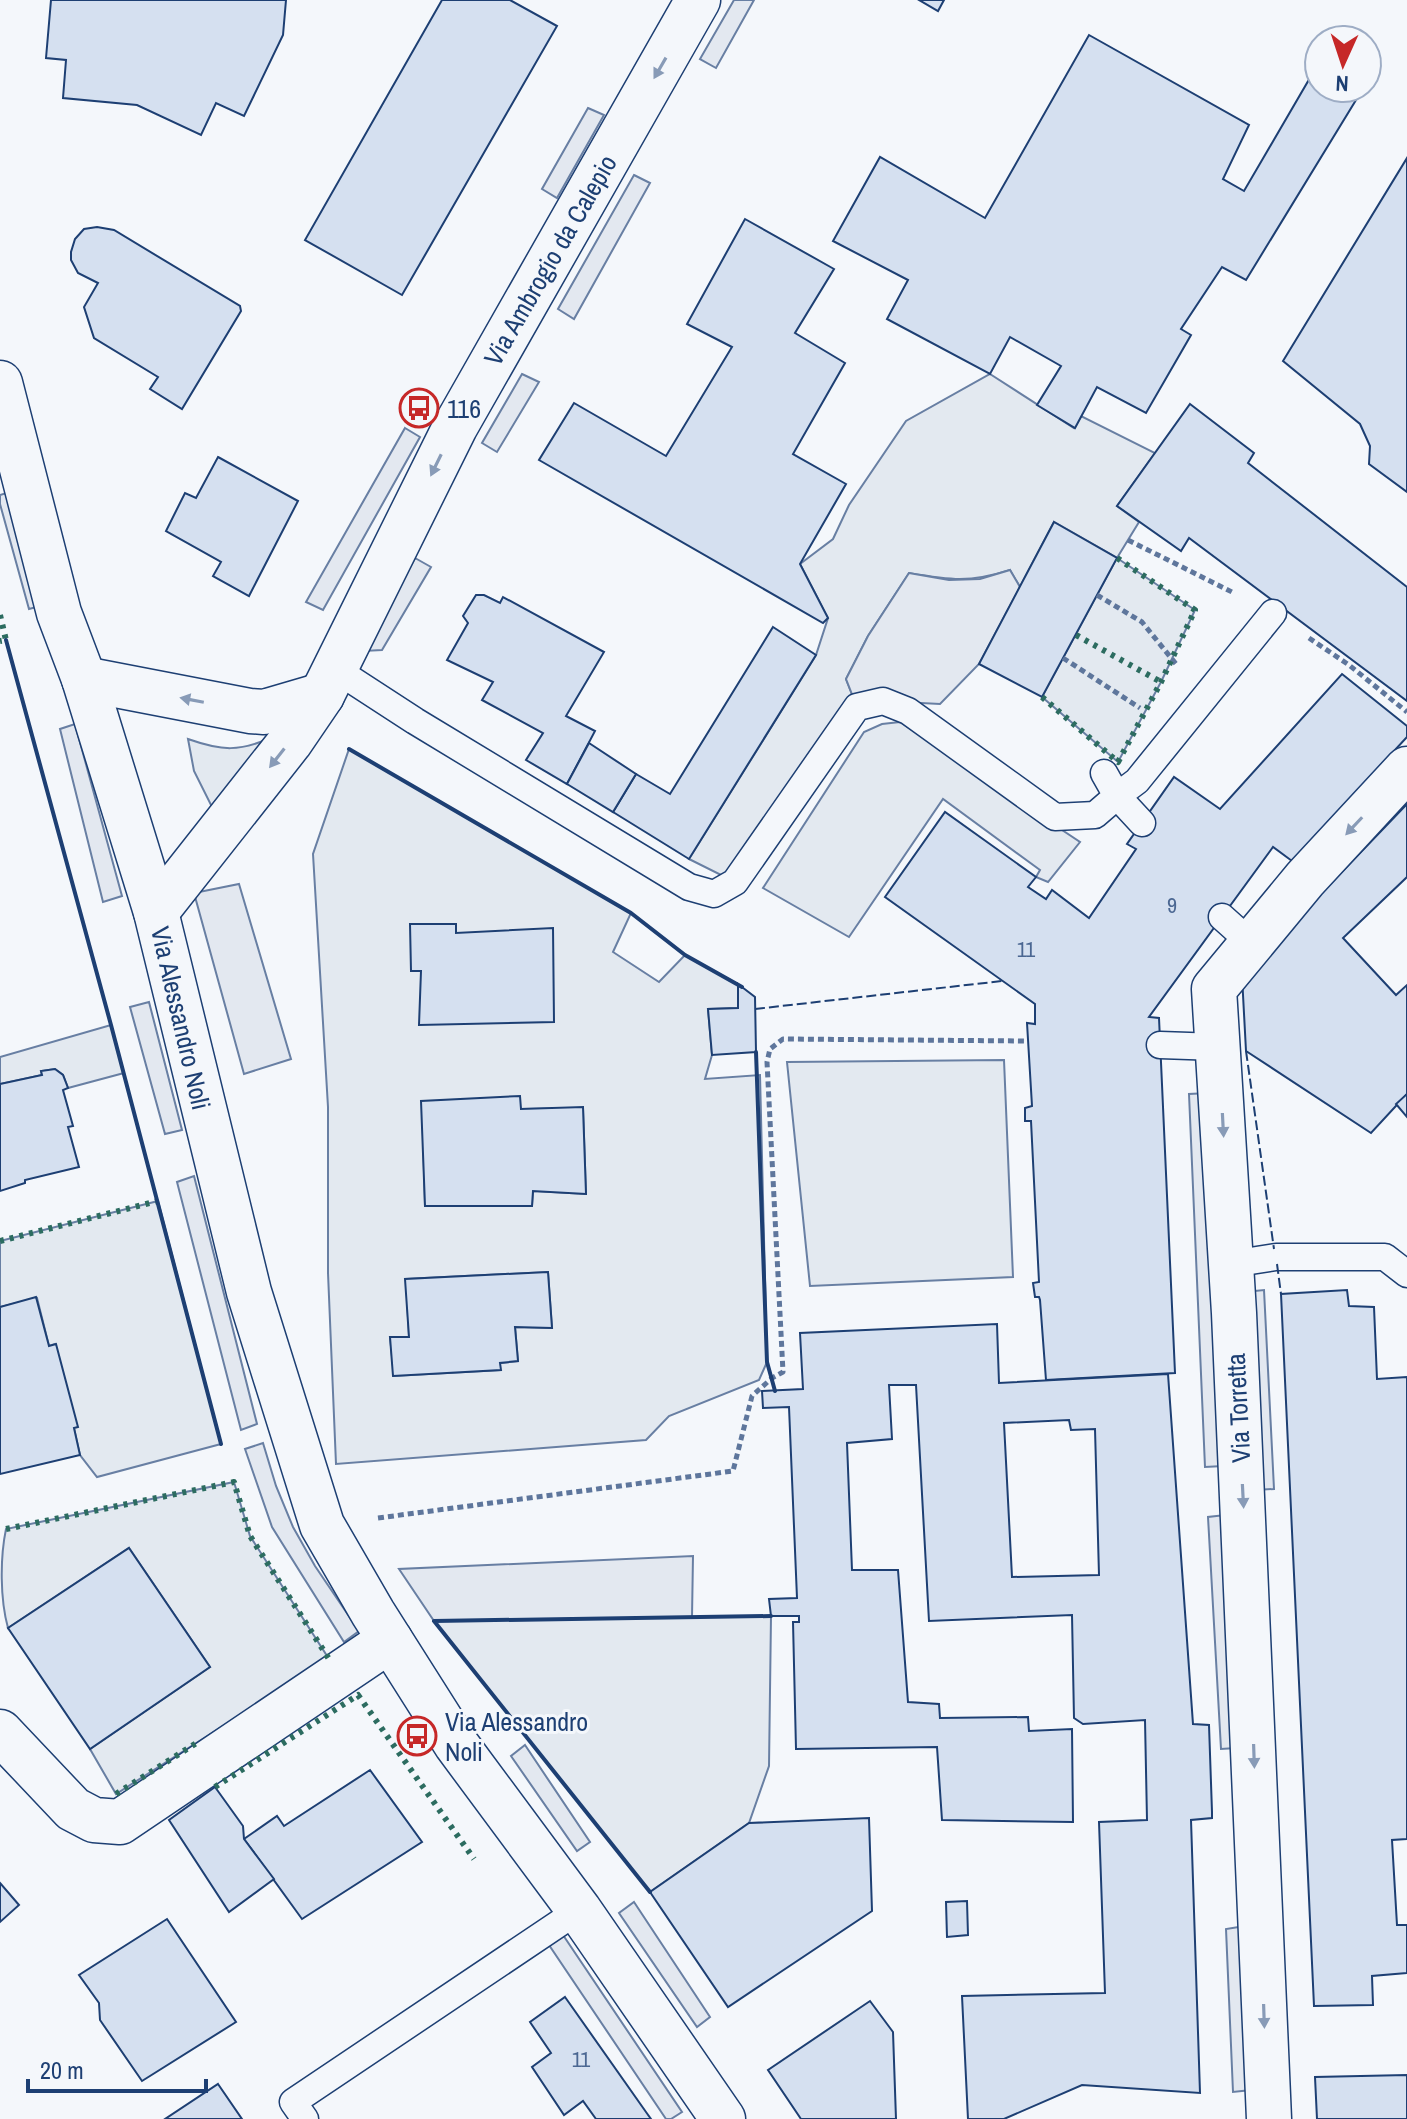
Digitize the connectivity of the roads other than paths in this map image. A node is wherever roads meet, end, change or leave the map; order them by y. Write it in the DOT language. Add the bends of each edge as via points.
graph roads {
  1 [pos="698,0"];
  2 [pos="0,383"];
  3 [pos="1273,613"];
  4 [pos="84,679"];
  5 [pos="329,682"];
  6 [pos="1407,769"];
  7 [pos="1104,773"];
  8 [pos="1117,796"];
  9 [pos="1142,823"];
  10 [pos="156,912"];
  11 [pos="1160,1045"];
  12 [pos="1218,1047"];
  13 [pos="1231,1264"];
  14 [pos="1407,1274"];
  15 [pos="390,1640"];
  16 [pos="0,1732"];
  17 [pos="579,1910"];
  18 [pos="305,2119"];
  19 [pos="723,2119"];
  20 [pos="1269,2119"];
  1 -- 5 [label="street, Via Ambrogio da Calepio, one-way" via="455,427"];
  2 -- 4 [label="street, Via Alessandro Noli" via="59,613"];
  3 -- 8 [label="lane" via="1137,781"];
  5 -- 4 [label="street, one-way" via="264,712"];
  4 -- 10 [label="street, Via Alessandro Noli"];
  5 -- 8 [label="lane" via="415,721 689,887 714,894 735,882 857,707 883,701 908,711 1055,817 1095,815"];
  5 -- 10 [label="street, Via Ambrogio da Calepio, one-way" via="290,742"];
  6 -- 12 [label="street, Via Torretta, one-way" via="1305,879 1236,930 1214,989"];
  7 -- 8 [label="lane"];
  8 -- 9 [label="lane"];
  10 -- 15 [label="street, Via Alessandro Noli" via="249,1292 322,1525"];
  11 -- 12 [label="lane"];
  12 -- 13 [label="street, Via Torretta, one-way"];
  13 -- 14 [label="lane" via="1276,1257 1385,1257"];
  13 -- 20 [label="street, Via Torretta, one-way"];
  15 -- 16 [label="street" via="120,1822 94,1820 73,1809"];
  15 -- 17 [label="street, Via Alessandro Noli" via="456,1744"];
  17 -- 18 [label="lane" via="293,2102"];
  17 -- 19 [label="street, Via Alessandro Noli"];
}
